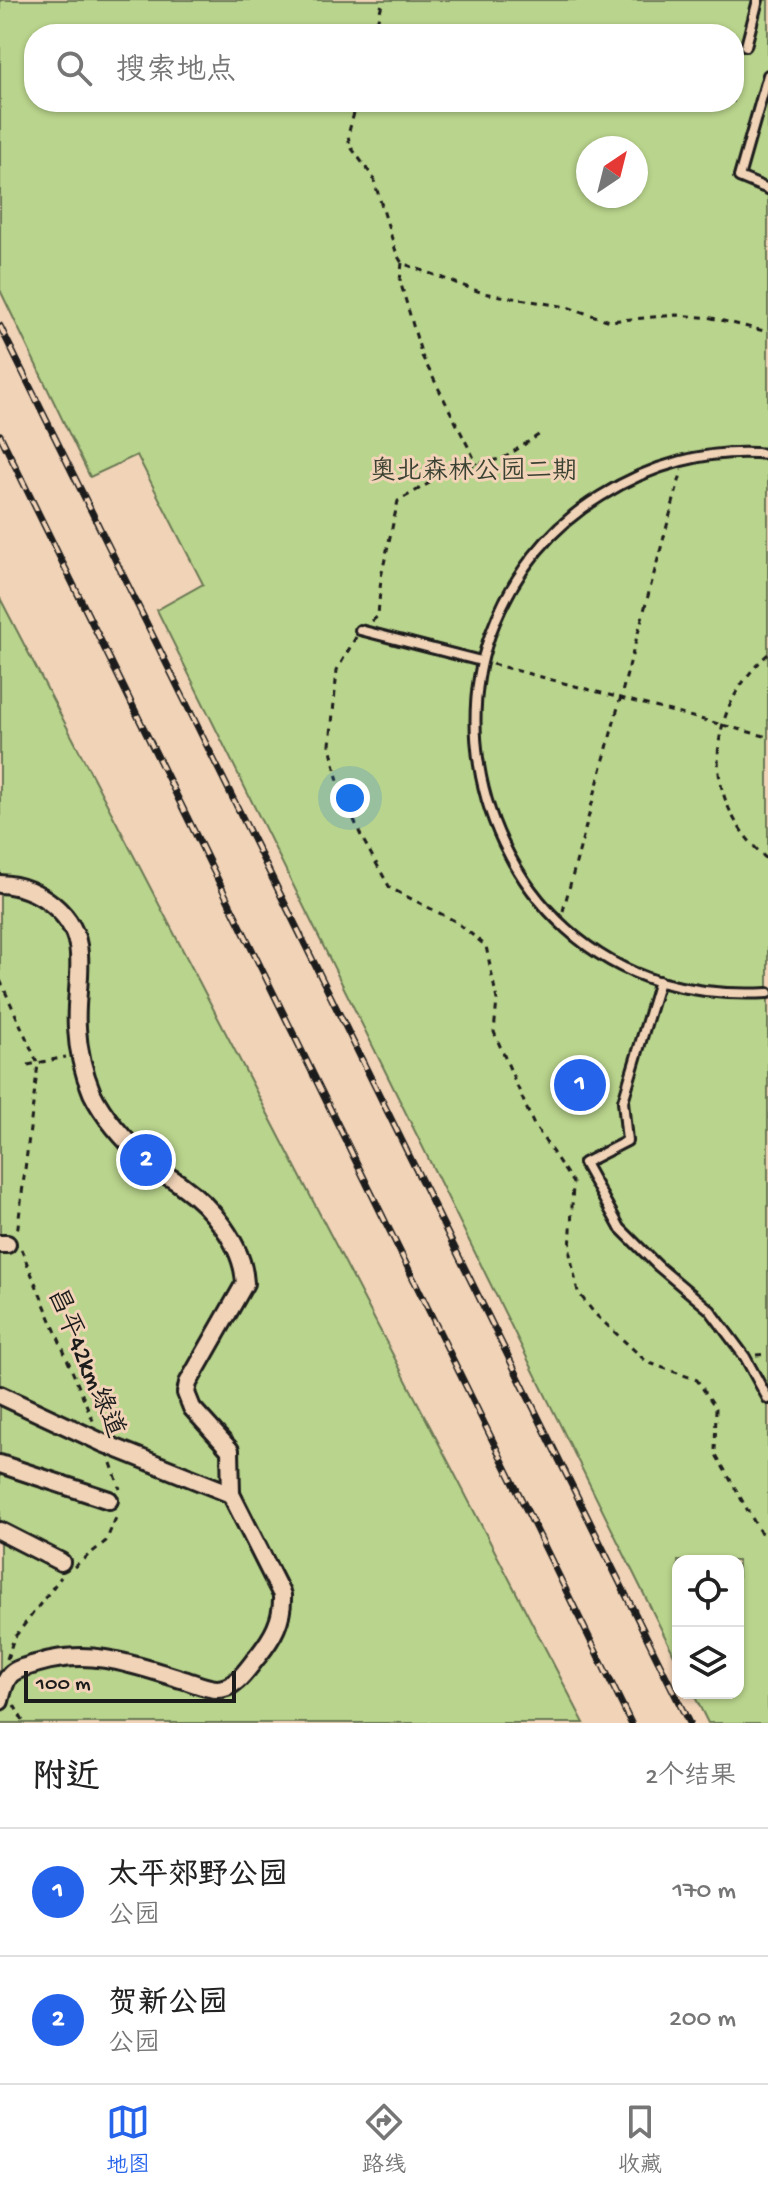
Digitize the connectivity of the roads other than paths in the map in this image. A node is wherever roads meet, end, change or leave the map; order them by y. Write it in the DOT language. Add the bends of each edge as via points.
graph roads {
  1 [pos="758,0"];
  2 [pos="746,46"];
  3 [pos="767,79"];
  4 [pos="768,189"];
  5 [pos="768,454"];
  6 [pos="360,630"];
  7 [pos="481,661"];
  8 [pos="0,884"];
  9 [pos="659,981"];
  10 [pos="768,993"];
  11 [pos="0,1395"];
  12 [pos="768,1399"];
  13 [pos="0,1464"];
  14 [pos="231,1494"];
  15 [pos="116,1501"];
  16 [pos="0,1531"];
  17 [pos="61,1562"];
  18 [pos="0,1701"];
  1 -- 2 [label="lane"];
  3 -- 4 [label="lane" via="739,177"];
  5 -- 7 [label="lane" via="685,459 627,479 576,511 533,553 501,605"];
  6 -- 7 [label="lane"];
  7 -- 9 [label="lane" via="474,718 478,775 491,816 523,879 560,922 602,953"];
  8 -- 14 [label="street" via="34,892 57,907 73,928 80,953 76,1000 87,1080 107,1118 152,1166 202,1202 244,1267 245,1283 186,1393 192,1408 230,1450"];
  9 -- 10 [label="lane" via="725,995"];
  9 -- 12 [label="lane" via="623,1101 627,1141 584,1163 620,1228 710,1310"];
  11 -- 14 [label="street"];
  13 -- 15 [label="street"];
  14 -- 18 [label="street" via="282,1595 283,1608 271,1640 233,1684 216,1689 90,1654 65,1655 15,1669 5,1677"];
  16 -- 17 [label="street"];
}
